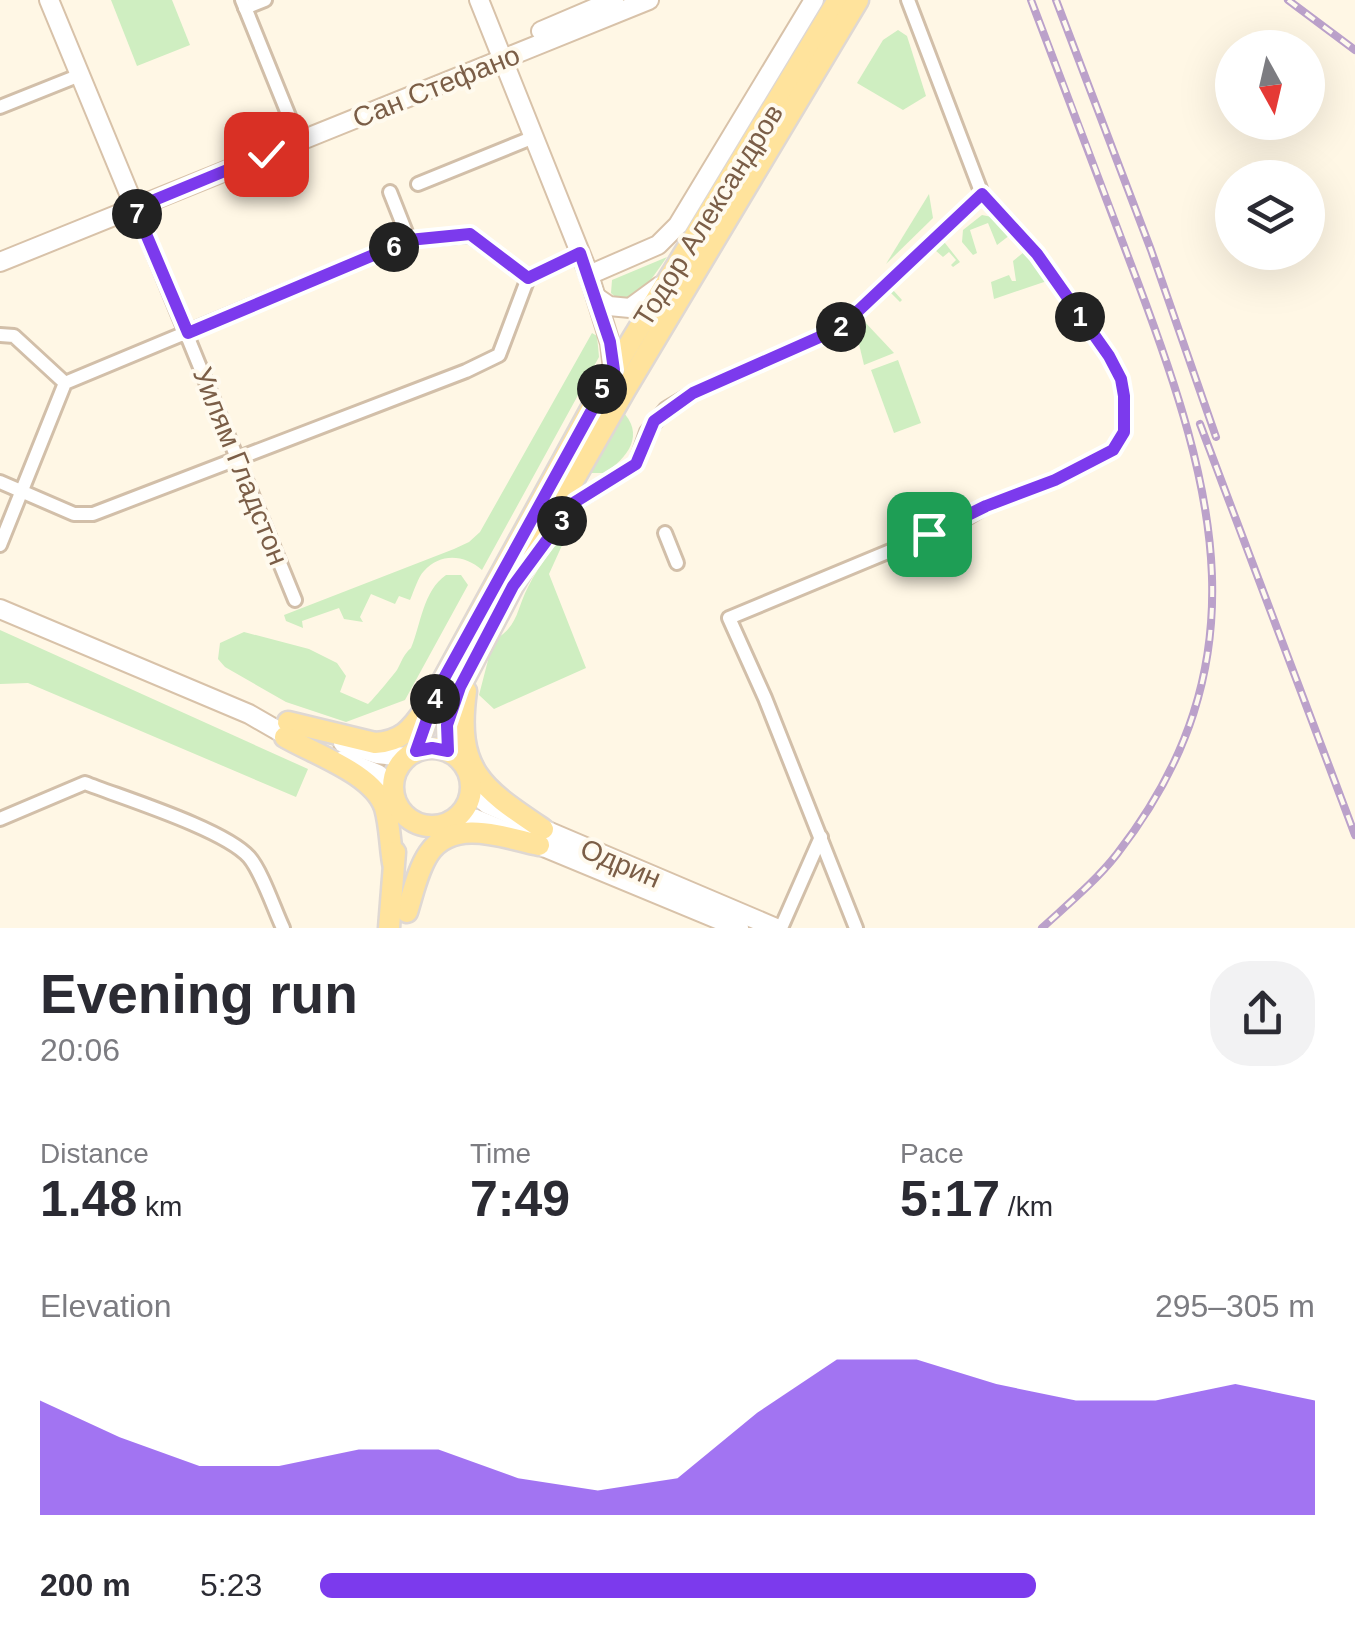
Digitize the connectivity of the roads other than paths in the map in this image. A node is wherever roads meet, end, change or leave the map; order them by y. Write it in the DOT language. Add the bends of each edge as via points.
graph roads {
  1 [pos="49,0"];
  2 [pos="265,0"];
  3 [pos="479,0"];
  4 [pos="614,0"];
  5 [pos="649,0"];
  6 [pos="814,0"];
  7 [pos="838,0"];
  8 [pos="858,0"];
  9 [pos="908,2"];
  10 [pos="243,4"];
  11 [pos="502,54"];
  12 [pos="80,75"];
  13 [pos="799,84"];
  14 [pos="0,107"];
  15 [pos="295,131"];
  16 [pos="534,137"];
  17 [pos="418,184"];
  18 [pos="390,192"];
  19 [pos="982,194"];
  20 [pos="133,202"];
  21 [pos="409,240"];
  22 [pos="0,250"];
  23 [pos="580,253"];
  24 [pos="0,262"];
  25 [pos="672,275"];
  26 [pos="588,276"];
  27 [pos="528,278"];
  28 [pos="596,297"];
  29 [pos="188,333"];
  30 [pos="0,335"];
  31 [pos="614,370"];
  32 [pos="65,384"];
  33 [pos="237,457"];
  34 [pos="0,482"];
  35 [pos="22,492"];
  36 [pos="665,533"];
  37 [pos="0,545"];
  38 [pos="678,564"];
  39 [pos="513,586"];
  40 [pos="295,600"];
  41 [pos="0,608"];
  42 [pos="469,669"];
  43 [pos="437,691"];
  44 [pos="286,729"];
  45 [pos="448,751"];
  46 [pos="411,754"];
  47 [pos="392,787"];
  48 [pos="471,790"];
  49 [pos="400,810"];
  50 [pos="458,816"];
  51 [pos="0,819"];
  52 [pos="435,826"];
  53 [pos="541,837"];
  54 [pos="821,838"];
  55 [pos="393,863"];
  56 [pos="632,867"];
  57 [pos="607,873"];
  58 [pos="406,920"];
  59 [pos="283,928"];
  60 [pos="389,928"];
  61 [pos="738,928"];
  62 [pos="778,928"];
  63 [pos="856,928"];
  1 -- 12 [label="main road, Уилям Гладстон"];
  2 -- 10 [label="street"];
  3 -- 11 [label="main road"];
  4 -- 11 [label="main road, Сан Стефано"];
  5 -- 11 [label="main road, Сан Стефано"];
  6 -- 26 [label="main road" via="670,234"];
  7 -- 13 [label="main road, Тодор Александров"];
  8 -- 13 [label="main road, Тодор Александров"];
  9 -- 19 [label="street"];
  10 -- 15 [label="street"];
  11 -- 15 [label="main road, Сан Стефано"];
  11 -- 16 [label="main road"];
  11 -- 20 [label="main road, Сан Стефано"];
  12 -- 14 [label="street"];
  12 -- 20 [label="main road, Уилям Гладстон"];
  13 -- 25 [label="main road, Тодор Александров"];
  13 -- 39 [label="main road, Тодор Александров"];
  15 -- 20 [label="main road, Сан Стефано"];
  16 -- 17 [label="street"];
  16 -- 23 [label="main road"];
  18 -- 21 [label="street"];
  19 -- 39 [label="street" via="840,328 666,409 647,432 636,464 575,502"];
  19 -- 54 [label="street" via="1037,254 1109,356 1121,379 1124,432 1113,450 1055,480 729,618"];
  20 -- 22 [label="main road, Сан Стефано"];
  20 -- 24 [label="main road, Сан Стефано"];
  20 -- 29 [label="street, Уилям Гладстон"];
  21 -- 27 [label="street" via="470,234"];
  21 -- 29 [label="street"];
  23 -- 26 [label="main road"];
  23 -- 27 [label="street"];
  25 -- 28 [label="main road" via="630,308"];
  25 -- 31 [label="main road, Тодор Александров"];
  26 -- 28 [label="main road"];
  27 -- 33 [label="street" via="498,355"];
  28 -- 31 [label="main road"];
  29 -- 32 [label="street"];
  29 -- 33 [label="street, Уилям Гладстон"];
  30 -- 32 [label="street" via="14,336"];
  31 -- 43 [label="main road, Тодор Александров"];
  32 -- 35 [label="street"];
  33 -- 35 [label="street" via="93,514 74,514"];
  33 -- 40 [label="street, Уилям Гладстон"];
  34 -- 35 [label="street"];
  35 -- 37 [label="street"];
  36 -- 38 [label="street"];
  39 -- 42 [label="main road, Тодор Александров"];
  41 -- 44 [label="main road"];
  42 -- 45 [label="main road, Тодор Александров" via="448,718"];
  42 -- 53 [label="main road" via="462,734 483,786"];
  43 -- 44 [label="main road" via="409,732 394,740"];
  43 -- 46 [label="main road, Тодор Александров"];
  44 -- 46 [label="main road" via="363,750"];
  44 -- 47 [label="main road"];
  44 -- 55 [label="main road" via="370,784 385,808"];
  45 -- 46 [label="main road"];
  45 -- 48 [label="main road" via="466,767"];
  46 -- 47 [label="main road"];
  47 -- 49 [label="main road"];
  48 -- 50 [label="main road"];
  48 -- 53 [label="main road, Одрин"];
  49 -- 52 [label="main road" via="416,823"];
  49 -- 55 [label="main road"];
  50 -- 52 [label="main road"];
  50 -- 53 [label="main road, Одрин"];
  51 -- 59 [label="street" via="85,783 152,807 250,857"];
  52 -- 58 [label="main road" via="417,855"];
  53 -- 56 [label="main road, Одрин"];
  53 -- 57 [label="main road, Одрин"];
  53 -- 58 [label="main road" via="476,832 447,838 424,862"];
  54 -- 62 [label="street"];
  54 -- 63 [label="street"];
  55 -- 60 [label="main road"];
  56 -- 57 [label="main road"];
  56 -- 62 [label="main road, Одрин"];
  57 -- 61 [label="main road, Одрин"];
}
